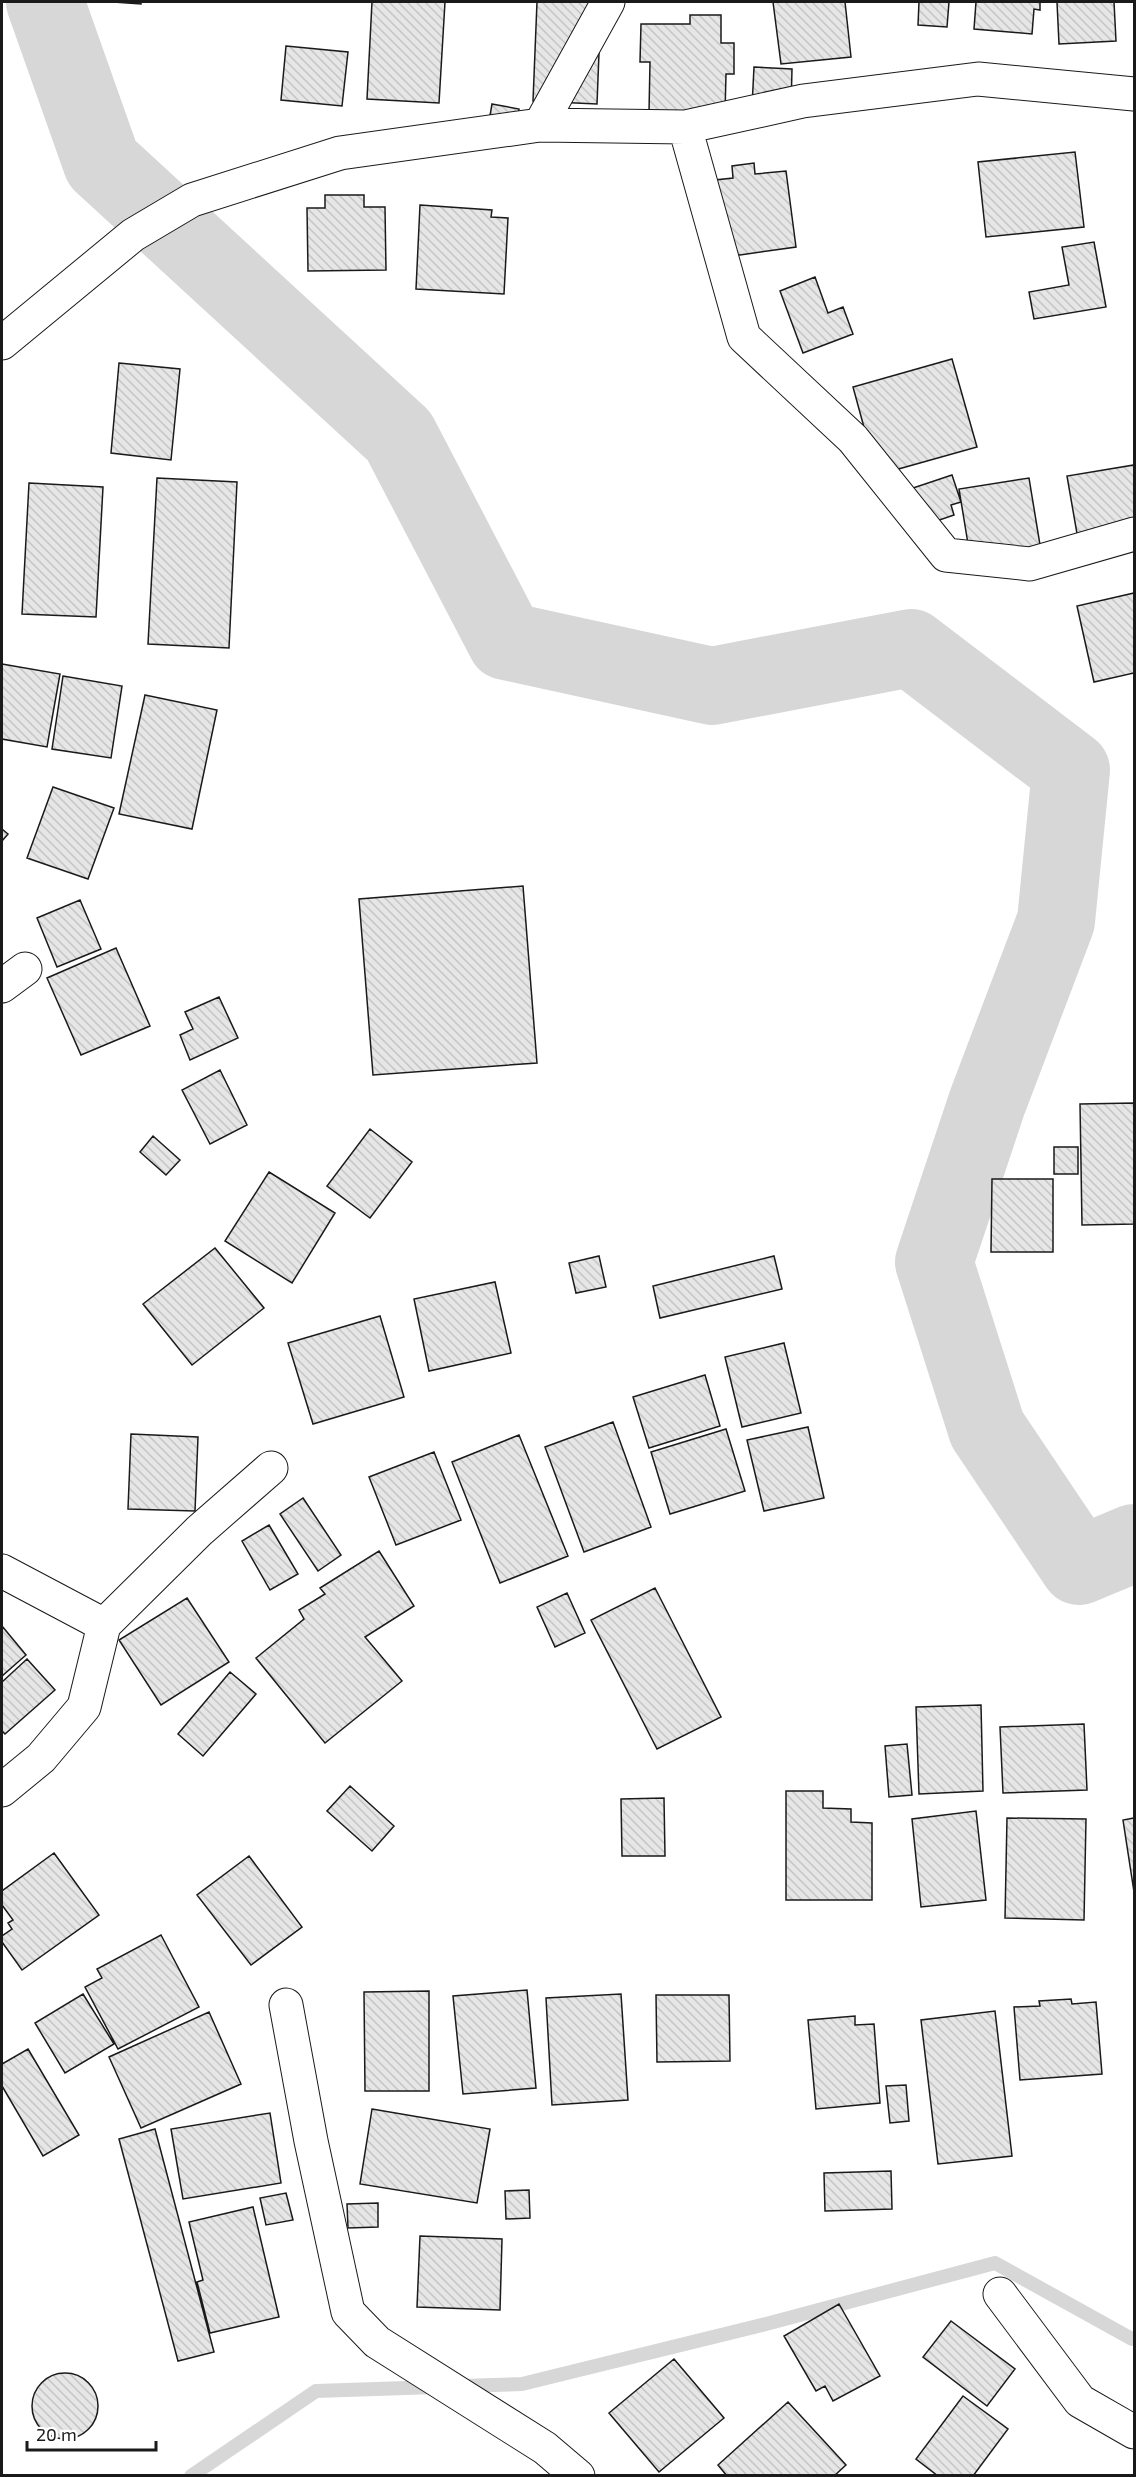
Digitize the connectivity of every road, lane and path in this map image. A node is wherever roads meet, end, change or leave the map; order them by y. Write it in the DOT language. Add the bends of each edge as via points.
graph roads {
  1 [pos="608,2"];
  2 [pos="1134,94"];
  3 [pos="540,125"];
  4 [pos="685,127"];
  5 [pos="2,343"];
  6 [pos="1134,534"];
  7 [pos="271,1468"];
  8 [pos="2,1571"];
  9 [pos="104,1625"];
  10 [pos="2,1790"];
  11 [pos="286,2004"];
  12 [pos="1000,2295"];
  13 [pos="1134,2432"];
  14 [pos="578,2475"];
  1 -- 3 [label="street"];
  2 -- 4 [label="street" via="978,79 803,101"];
  3 -- 4 [label="street"];
  3 -- 5 [label="street" via="340,153 192,200 133,235"];
  4 -- 6 [label="street" via="744,336 853,439 946,555 1030,564"];
  7 -- 9 [label="street" via="199,1531"];
  8 -- 9 [label="street"];
  9 -- 10 [label="street" via="84,1707 41,1758"];
  11 -- 14 [label="street" via="348,2312 377,2342 544,2448"];
  12 -- 13 [label="street" via="1080,2401"];
}
